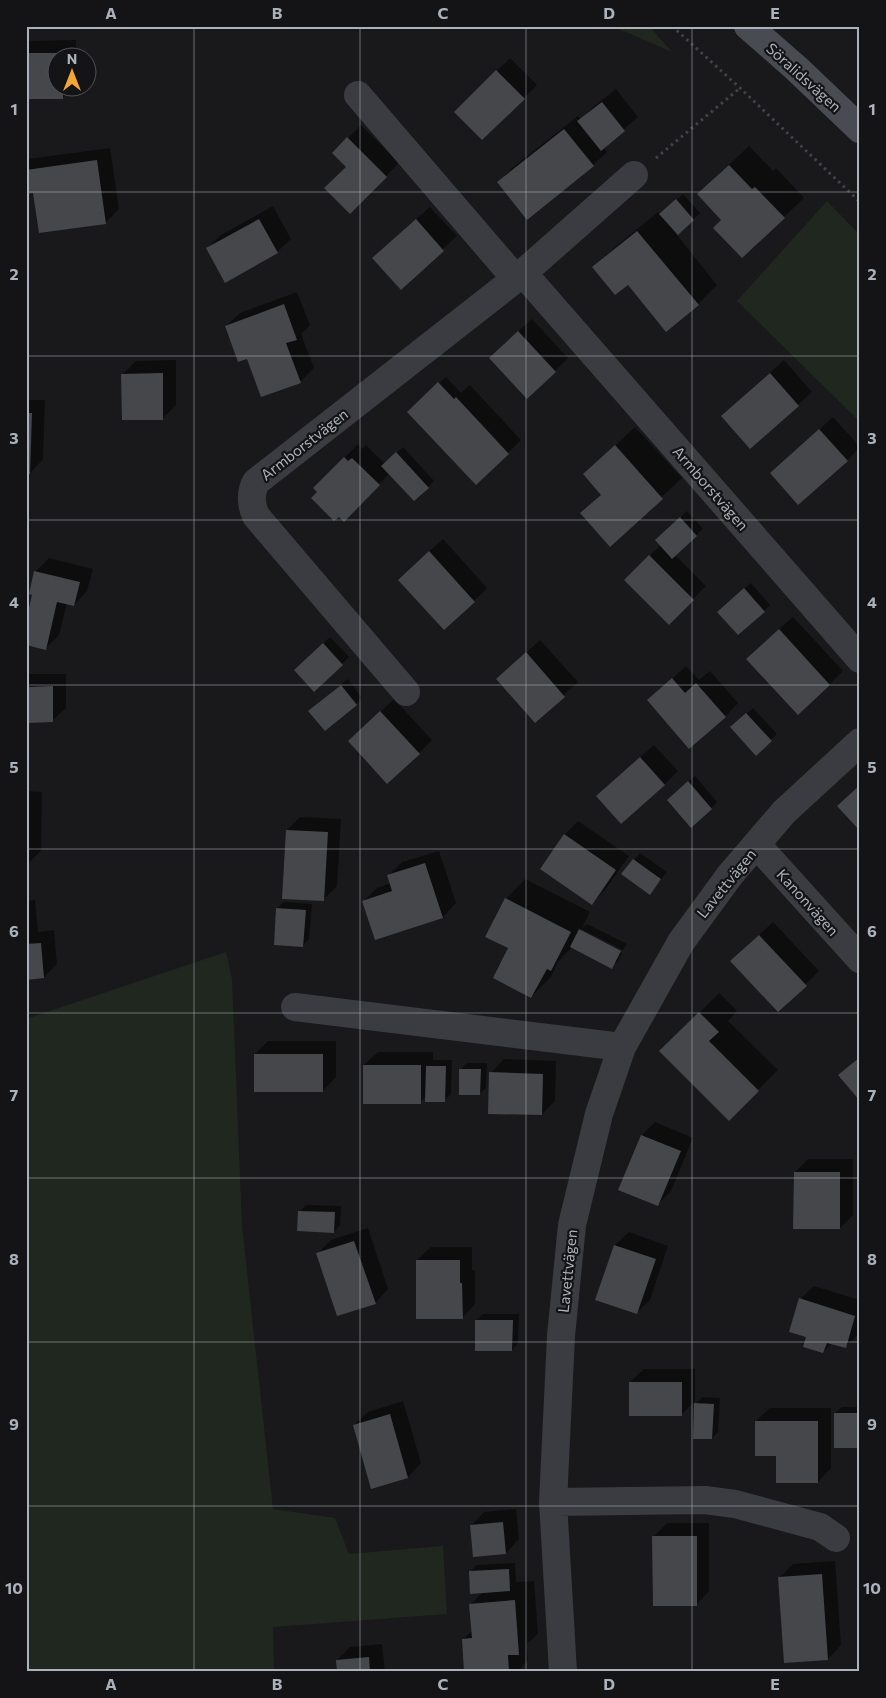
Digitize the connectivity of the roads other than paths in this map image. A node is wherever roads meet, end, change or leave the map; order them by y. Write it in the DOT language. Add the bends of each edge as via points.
graph roads {
  1 [pos="748,26"];
  2 [pos="358,95"];
  3 [pos="860,128"];
  4 [pos="634,175"];
  5 [pos="519,275"];
  6 [pos="860,659"];
  7 [pos="406,692"];
  8 [pos="860,742"];
  9 [pos="757,845"];
  10 [pos="860,959"];
  11 [pos="296,1007"];
  12 [pos="622,1047"];
  13 [pos="553,1502"];
  14 [pos="836,1538"];
  15 [pos="563,1672"];
  1 -- 3 [label="street, Söralidsvägen"];
  2 -- 5 [label="street, Armborstvägen"];
  4 -- 5 [label="street, Armborstvägen"];
  5 -- 6 [label="street, Armborstvägen"];
  5 -- 7 [label="street, Armborstvägen" via="256,482 252,489 256,516"];
  8 -- 9 [label="street, Lavettvägen" via="784,812"];
  9 -- 10 [label="street, Kanonvägen"];
  9 -- 12 [label="street, Lavettvägen" via="730,875 681,942"];
  11 -- 12 [label="street"];
  12 -- 13 [label="street, Lavettvägen" via="599,1114 572,1225 561,1336"];
  13 -- 14 [label="street" via="706,1500 735,1504 820,1527"];
  13 -- 15 [label="street, Lavettvägen"];
}
